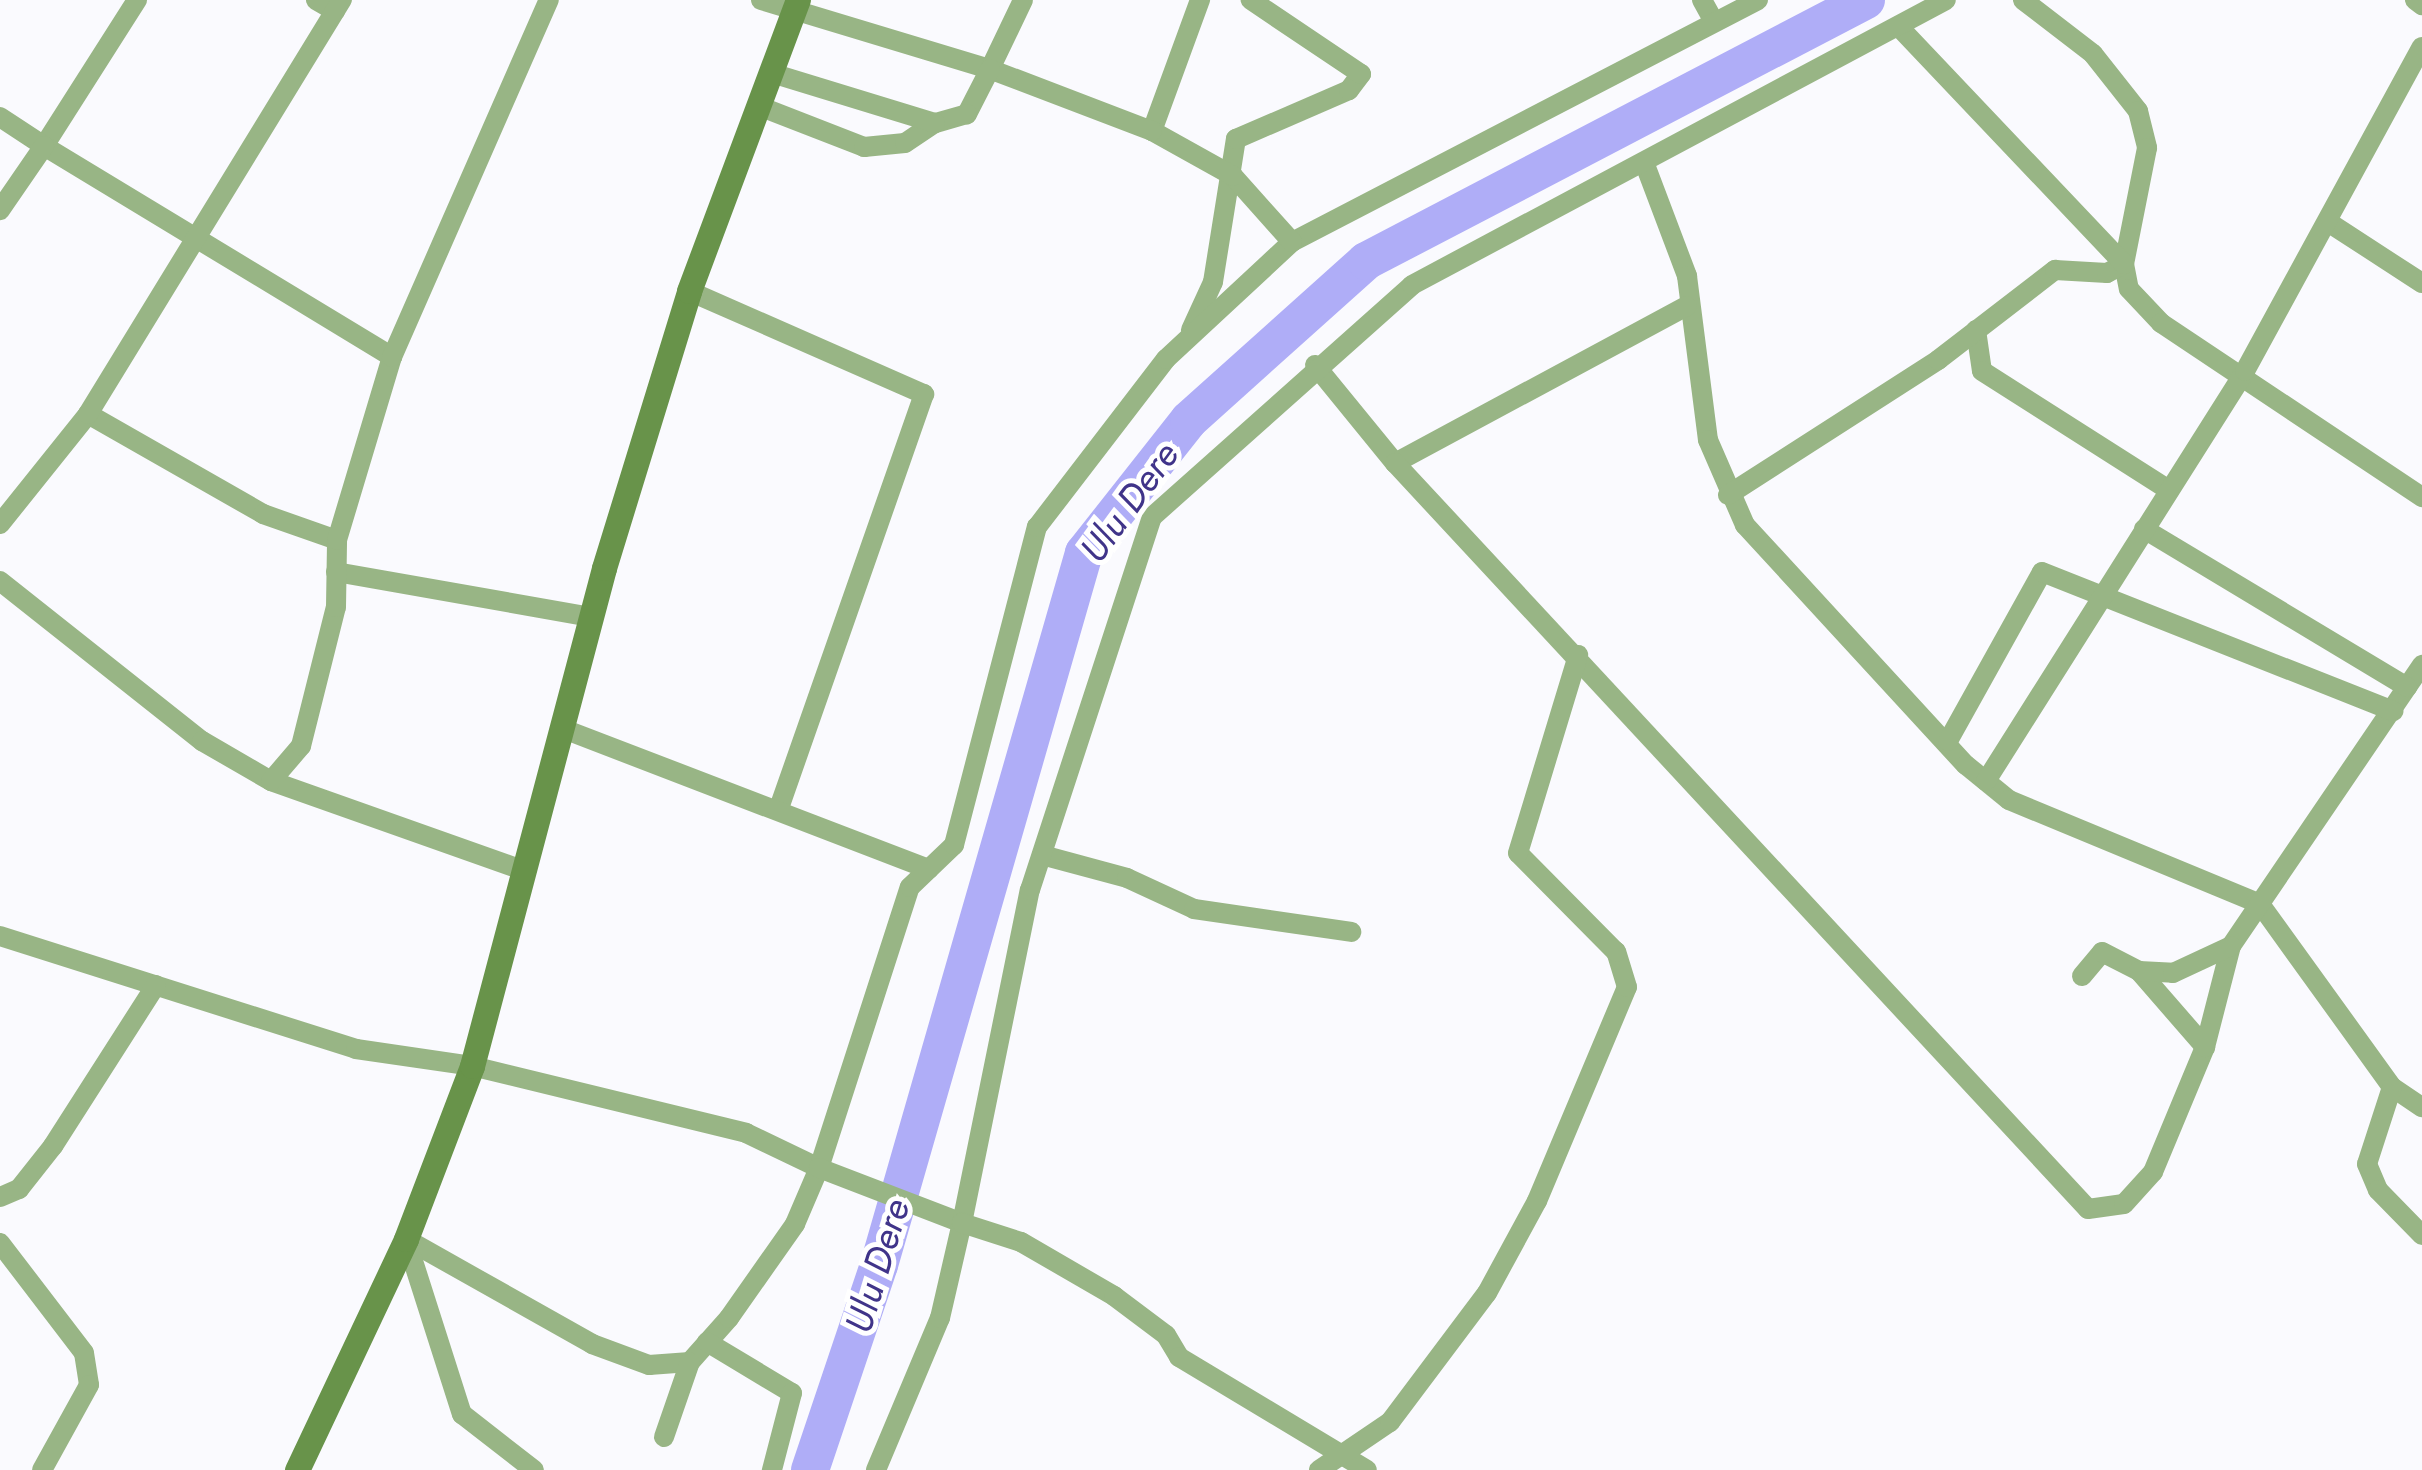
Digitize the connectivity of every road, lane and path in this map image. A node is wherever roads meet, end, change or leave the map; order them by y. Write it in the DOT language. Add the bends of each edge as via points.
graph roads {
  1 [pos="137,0"];
  2 [pos="316,0"];
  3 [pos="549,0"];
  4 [pos="760,0"];
  5 [pos="1022,0"];
  6 [pos="1200,0"];
  7 [pos="1251,0"];
  8 [pos="1702,0"];
  9 [pos="1758,0"];
  10 [pos="1946,0"];
  11 [pos="2023,0"];
  12 [pos="2415,0"];
  13 [pos="2422,5"];
  14 [pos="338,6"];
  15 [pos="796,6"];
  16 [pos="1714,22"];
  17 [pos="1898,26"];
  18 [pos="2422,47"];
  19 [pos="990,69"];
  20 [pos="771,73"];
  21 [pos="759,106"];
  22 [pos="0,116"];
  23 [pos="934,123"];
  24 [pos="1152,131"];
  25 [pos="44,146"];
  26 [pos="1644,162"];
  27 [pos="1233,176"];
  28 [pos="0,210"];
  29 [pos="2328,222"];
  30 [pos="200,240"];
  31 [pos="1292,242"];
  32 [pos="2124,264"];
  33 [pos="2422,283"];
  34 [pos="689,290"];
  35 [pos="1686,306"];
  36 [pos="1976,330"];
  37 [pos="1186,342"];
  38 [pos="392,356"];
  39 [pos="1315,364"];
  40 [pos="2246,371"];
  41 [pos="88,414"];
  42 [pos="1395,463"];
  43 [pos="2169,490"];
  44 [pos="1728,495"];
  45 [pos="2422,496"];
  46 [pos="0,524"];
  47 [pos="2144,529"];
  48 [pos="336,540"];
  49 [pos="336,572"];
  50 [pos="0,581"];
  51 [pos="2098,602"];
  52 [pos="590,617"];
  53 [pos="1578,656"];
  54 [pos="2422,665"];
  55 [pos="2407,688"];
  56 [pos="2393,711"];
  57 [pos="561,728"];
  58 [pos="1948,741"];
  59 [pos="271,781"];
  60 [pos="1986,781"];
  61 [pos="779,807"];
  62 [pos="1042,855"];
  63 [pos="929,869"];
  64 [pos="524,870"];
  65 [pos="2260,904"];
  66 [pos="1352,932"];
  67 [pos="0,936"];
  68 [pos="2231,946"];
  69 [pos="2139,971"];
  70 [pos="2082,976"];
  71 [pos="156,984"];
  72 [pos="2205,1047"];
  73 [pos="472,1066"];
  74 [pos="2392,1087"];
  75 [pos="2422,1107"];
  76 [pos="819,1168"];
  77 [pos="0,1197"];
  78 [pos="962,1223"];
  79 [pos="2422,1235"];
  80 [pos="406,1239"];
  81 [pos="0,1243"];
  82 [pos="708,1342"];
  83 [pos="690,1362"];
  84 [pos="664,1437"];
  85 [pos="1340,1450"];
  86 [pos="42,1470"];
  87 [pos="298,1470"];
  88 [pos="534,1470"];
  89 [pos="772,1470"];
  90 [pos="876,1470"];
  91 [pos="1319,1470"];
  92 [pos="1366,1470"];
  1 -- 25 [label="street"];
  2 -- 14 [label="street"];
  3 -- 38 [label="street"];
  4 -- 15 [label="street"];
  5 -- 19 [label="street"];
  6 -- 24 [label="street"];
  7 -- 27 [label="street" via="1360,74 1349,90 1236,139"];
  8 -- 16 [label="street"];
  9 -- 16 [label="street"];
  10 -- 17 [label="street"];
  11 -- 32 [label="street" via="2093,54 2138,111 2148,148"];
  12 -- 13 [label="street"];
  14 -- 30 [label="street"];
  15 -- 19 [label="street"];
  15 -- 20 [label="main road"];
  16 -- 31 [label="street"];
  17 -- 26 [label="street"];
  17 -- 32 [label="street"];
  18 -- 29 [label="street"];
  19 -- 23 [label="street" via="967,114"];
  19 -- 24 [label="street"];
  20 -- 21 [label="main road"];
  20 -- 23 [label="street"];
  21 -- 23 [label="street" via="864,147 906,142"];
  21 -- 34 [label="main road"];
  22 -- 25 [label="street"];
  24 -- 27 [label="street"];
  25 -- 28 [label="street"];
  25 -- 30 [label="street"];
  26 -- 35 [label="street" via="1687,276"];
  26 -- 39 [label="street" via="1412,286"];
  27 -- 31 [label="street"];
  27 -- 37 [label="street" via="1214,282"];
  29 -- 33 [label="street"];
  29 -- 40 [label="street"];
  30 -- 38 [label="street"];
  30 -- 41 [label="street"];
  31 -- 37 [label="street"];
  32 -- 36 [label="street" via="2107,273 2055,270"];
  32 -- 40 [label="street" via="2129,289 2161,322"];
  34 -- 52 [label="main road"];
  34 -- 61 [label="street" via="924,394"];
  35 -- 42 [label="street"];
  35 -- 44 [label="street" via="1708,440"];
  36 -- 43 [label="street" via="1982,371"];
  36 -- 44 [label="street"];
  37 -- 63 [label="street" via="1037,527 954,845"];
  38 -- 48 [label="street"];
  39 -- 42 [label="street"];
  39 -- 62 [label="street" via="1152,517"];
  40 -- 43 [label="street"];
  40 -- 45 [label="street"];
  41 -- 46 [label="street"];
  41 -- 48 [label="street" via="262,514"];
  42 -- 53 [label="street"];
  43 -- 47 [label="street"];
  44 -- 58 [label="street" via="1801,588"];
  47 -- 51 [label="street"];
  47 -- 55 [label="street"];
  48 -- 49 [label="street"];
  49 -- 52 [label="street"];
  49 -- 59 [label="street" via="300,746"];
  50 -- 59 [label="street" via="202,742"];
  51 -- 56 [label="street"];
  51 -- 58 [label="street" via="2042,572"];
  51 -- 60 [label="street"];
  52 -- 57 [label="main road"];
  53 -- 72 [label="street" via="2088,1209 2124,1204 2153,1172"];
  53 -- 85 [label="street" via="1518,853 1616,952 1626,987 1537,1201 1487,1293 1390,1422"];
  54 -- 55 [label="street"];
  55 -- 56 [label="street"];
  56 -- 65 [label="street"];
  57 -- 61 [label="street"];
  57 -- 64 [label="main road"];
  58 -- 60 [label="street"];
  59 -- 64 [label="street"];
  60 -- 65 [label="street" via="2024,806"];
  61 -- 63 [label="street"];
  62 -- 66 [label="street" via="1127,878 1194,909"];
  62 -- 78 [label="street"];
  63 -- 76 [label="street" via="910,886"];
  64 -- 73 [label="main road"];
  65 -- 68 [label="street"];
  65 -- 74 [label="street"];
  67 -- 71 [label="street"];
  68 -- 69 [label="street" via="2173,973"];
  68 -- 72 [label="street"];
  69 -- 70 [label="street" via="2102,952"];
  69 -- 72 [label="street"];
  71 -- 73 [label="street" via="356,1049"];
  71 -- 77 [label="street" via="52,1146 19,1189"];
  73 -- 76 [label="street" via="746,1133"];
  73 -- 80 [label="main road"];
  74 -- 75 [label="street"];
  74 -- 79 [label="street" via="2367,1164 2378,1190"];
  76 -- 78 [label="street"];
  76 -- 82 [label="street" via="795,1224"];
  78 -- 85 [label="street" via="1020,1242 1114,1296 1166,1335 1178,1357"];
  78 -- 90 [label="street" via="940,1318"];
  80 -- 83 [label="street" via="592,1344 649,1365"];
  80 -- 87 [label="main road"];
  80 -- 88 [label="street" via="462,1414"];
  81 -- 86 [label="street" via="84,1353 88,1384"];
  82 -- 83 [label="street"];
  82 -- 89 [label="street" via="792,1393"];
  83 -- 84 [label="street"];
  85 -- 91 [label="street"];
  85 -- 92 [label="street"];
}
